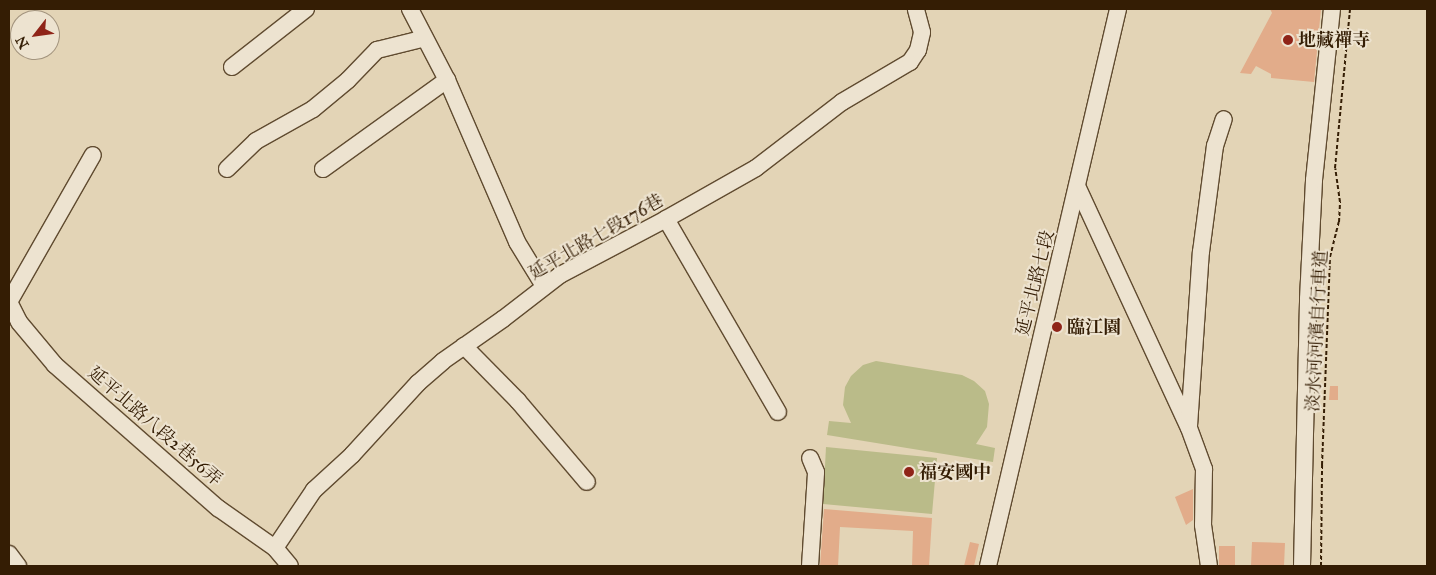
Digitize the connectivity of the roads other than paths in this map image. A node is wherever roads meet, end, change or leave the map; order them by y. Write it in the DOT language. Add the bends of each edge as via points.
graph roads {
  1 [pos="306,9"];
  2 [pos="410,9"];
  3 [pos="916,9"];
  4 [pos="1118,9"];
  5 [pos="1332,9"];
  6 [pos="426,38"];
  7 [pos="232,67"];
  8 [pos="447,80"];
  9 [pos="1224,119"];
  10 [pos="93,155"];
  11 [pos="227,169"];
  12 [pos="323,169"];
  13 [pos="1078,188"];
  14 [pos="666,219"];
  15 [pos="544,286"];
  16 [pos="9,302"];
  17 [pos="464,346"];
  18 [pos="778,412"];
  19 [pos="1189,428"];
  20 [pos="810,458"];
  21 [pos="587,482"];
  22 [pos="276,548"];
  23 [pos="9,554"];
  24 [pos="18,566"];
  25 [pos="290,566"];
  26 [pos="810,566"];
  27 [pos="988,566"];
  28 [pos="1209,566"];
  29 [pos="1302,566"];
  1 -- 7 [label="street"];
  2 -- 6 [label="street"];
  3 -- 14 [label="street, 延平北路七段176巷" via="922,32 918,50 910,62 842,102 756,168"];
  4 -- 13 [label="street, 延平北路七段"];
  5 -- 29 [label="street" via="1314,180"];
  6 -- 8 [label="street"];
  6 -- 11 [label="street" via="376,50 314,109 256,141"];
  8 -- 12 [label="street"];
  8 -- 15 [label="street" via="517,242"];
  9 -- 19 [label="street" via="1215,146 1201,252"];
  10 -- 16 [label="street"];
  13 -- 19 [label="street"];
  13 -- 27 [label="street, 延平北路七段"];
  14 -- 15 [label="street, 延平北路七段176巷"];
  14 -- 18 [label="street"];
  15 -- 17 [label="street, 延平北路七段176巷"];
  16 -- 22 [label="street, 延平北路八段2巷56弄" via="19,322 55,364 218,508"];
  17 -- 21 [label="street" via="518,401"];
  17 -- 22 [label="street, 延平北路七段176巷" via="418,383 352,455 314,490"];
  19 -- 28 [label="street" via="1204,469 1203,525"];
  20 -- 26 [label="street" via="816,472"];
  22 -- 25 [label="street, 延平北路八段2巷56弄"];
  23 -- 24 [label="street"];
}
